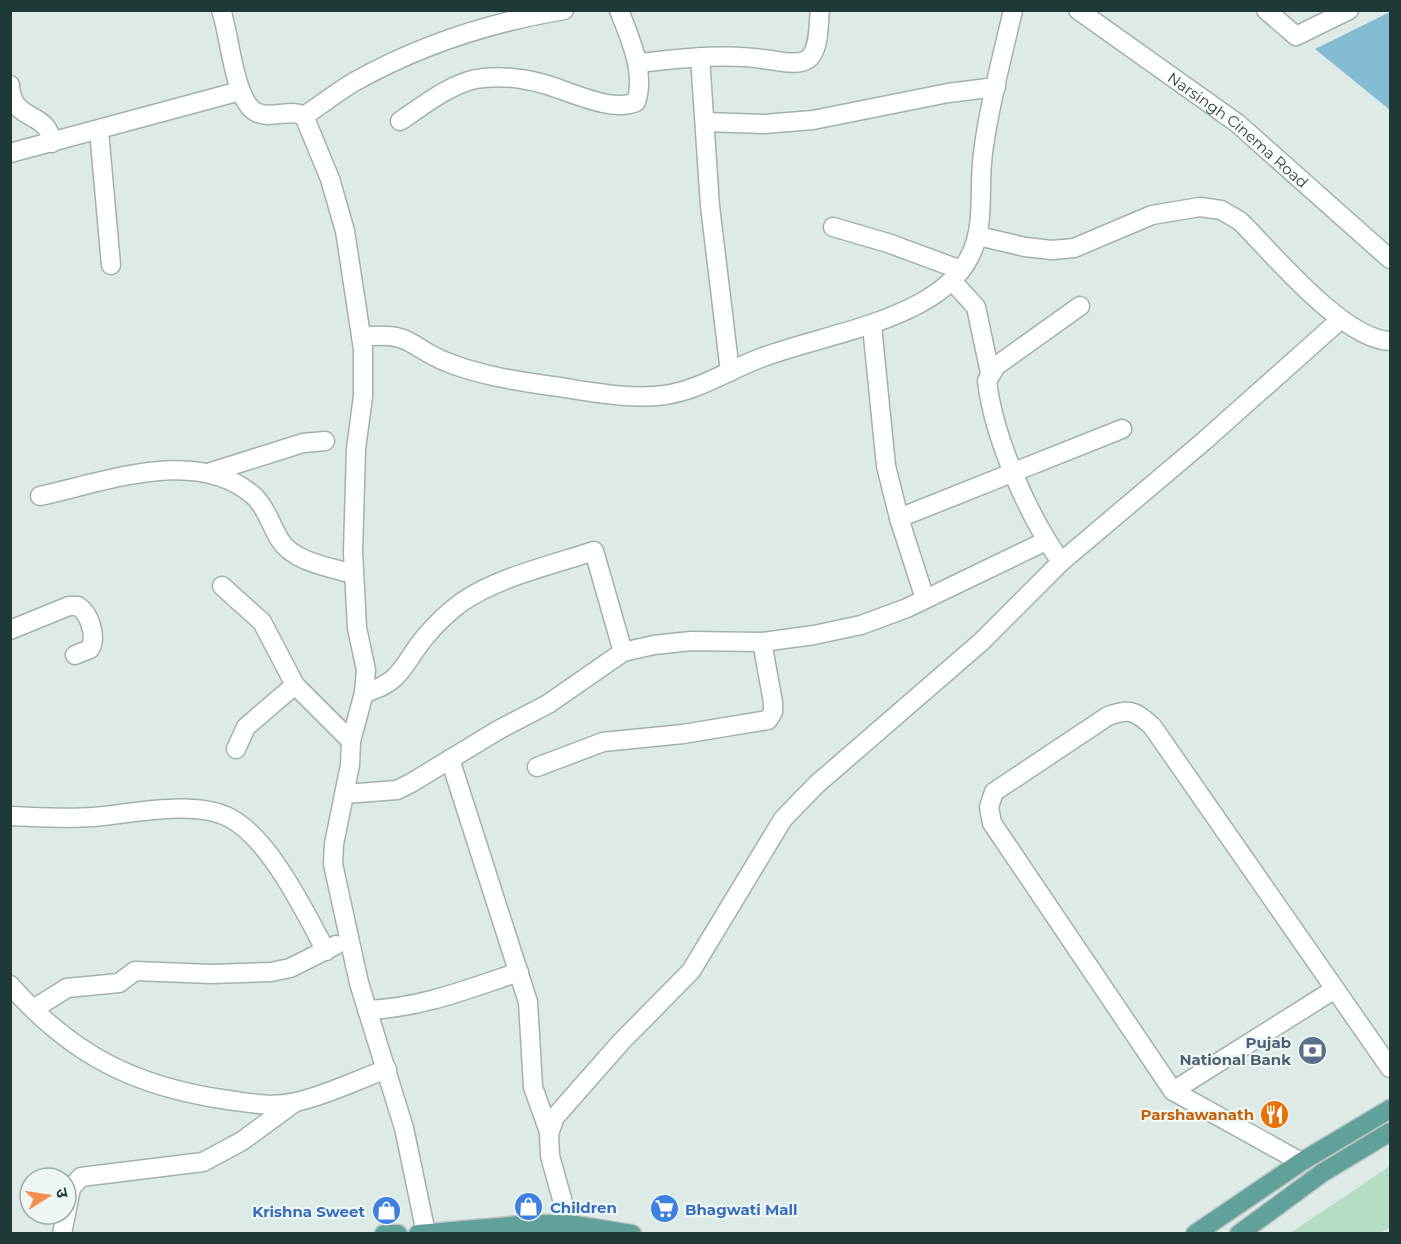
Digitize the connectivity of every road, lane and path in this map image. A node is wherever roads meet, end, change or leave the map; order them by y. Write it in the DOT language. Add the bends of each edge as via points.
graph roads {
  1 [pos="564,10"];
  2 [pos="619,10"];
  3 [pos="820,10"];
  4 [pos="1013,10"];
  5 [pos="1078,10"];
  6 [pos="1266,10"];
  7 [pos="1349,10"];
  8 [pos="225,12"];
  9 [pos="700,57"];
  10 [pos="638,63"];
  11 [pos="10,85"];
  12 [pos="996,87"];
  13 [pos="240,91"];
  14 [pos="304,116"];
  15 [pos="400,121"];
  16 [pos="705,122"];
  17 [pos="99,131"];
  18 [pos="52,143"];
  19 [pos="10,153"];
  20 [pos="833,227"];
  21 [pos="978,236"];
  22 [pos="1390,259"];
  23 [pos="111,265"];
  24 [pos="957,276"];
  25 [pos="1080,306"];
  26 [pos="1340,320"];
  27 [pos="872,326"];
  28 [pos="361,338"];
  29 [pos="1390,341"];
  30 [pos="730,372"];
  31 [pos="990,373"];
  32 [pos="1122,429"];
  33 [pos="325,441"];
  34 [pos="1012,471"];
  35 [pos="211,472"];
  36 [pos="40,496"];
  37 [pos="899,518"];
  38 [pos="1046,541"];
  39 [pos="1061,562"];
  40 [pos="353,574"];
  41 [pos="222,586"];
  42 [pos="925,599"];
  43 [pos="10,630"];
  44 [pos="762,642"];
  45 [pos="623,652"];
  46 [pos="75,655"];
  47 [pos="295,686"];
  48 [pos="364,693"];
  49 [pos="351,741"];
  50 [pos="236,749"];
  51 [pos="450,759"];
  52 [pos="537,767"];
  53 [pos="345,794"];
  54 [pos="10,816"];
  55 [pos="348,939"];
  56 [pos="327,951"];
  57 [pos="519,972"];
  58 [pos="10,985"];
  59 [pos="1335,989"];
  60 [pos="34,1008"];
  61 [pos="368,1010"];
  62 [pos="1390,1068"];
  63 [pos="387,1070"];
  64 [pos="1173,1091"];
  65 [pos="296,1102"];
  66 [pos="1390,1109"];
  67 [pos="555,1117"];
  68 [pos="1390,1132"];
  69 [pos="1301,1161"];
  70 [pos="568,1224"];
  71 [pos="62,1233"];
  72 [pos="384,1233"];
  73 [pos="398,1233"];
  74 [pos="418,1233"];
  75 [pos="426,1233"];
  76 [pos="632,1233"];
  77 [pos="1195,1233"];
  78 [pos="1239,1233"];
  1 -- 14 [label="street" via="500,23 444,41 354,82"];
  2 -- 10 [label="street"];
  3 -- 9 [label="street" via="814,53 807,61"];
  4 -- 12 [label="street"];
  5 -- 22 [label="street, Narsingh Cinema Road" via="1237,123"];
  6 -- 7 [label="street" via="1296,36"];
  8 -- 13 [label="street"];
  9 -- 10 [label="street"];
  9 -- 16 [label="street"];
  10 -- 15 [label="street" via="640,91 636,102 627,106 542,83 507,77 475,79 452,88"];
  11 -- 18 [label="street" via="14,105 45,123"];
  12 -- 16 [label="street" via="813,120 764,124"];
  12 -- 21 [label="street" via="983,153"];
  13 -- 14 [label="street" via="256,113 292,112"];
  13 -- 17 [label="street"];
  14 -- 28 [label="street" via="330,179 345,231"];
  16 -- 30 [label="street" via="710,206"];
  17 -- 18 [label="street"];
  17 -- 23 [label="street"];
  18 -- 19 [label="street"];
  20 -- 24 [label="street" via="888,243"];
  21 -- 24 [label="street"];
  21 -- 26 [label="street" via="1025,247 1074,248 1152,215 1200,207 1221,210 1240,221"];
  24 -- 27 [label="street" via="916,305"];
  24 -- 31 [label="street" via="976,307"];
  25 -- 31 [label="street"];
  26 -- 29 [label="street" via="1367,336"];
  26 -- 39 [label="street"];
  27 -- 30 [label="street" via="806,342"];
  27 -- 37 [label="street" via="886,466"];
  28 -- 30 [label="street" via="387,334 404,337 447,363 489,376 630,395 664,395 691,389"];
  28 -- 40 [label="street" via="363,396 356,449"];
  31 -- 34 [label="street" via="988,395"];
  32 -- 34 [label="street"];
  33 -- 35 [label="street"];
  34 -- 37 [label="street"];
  34 -- 38 [label="street"];
  35 -- 36 [label="street" via="148,472"];
  35 -- 40 [label="street" via="228,478 255,497 286,549 304,559"];
  37 -- 42 [label="street"];
  38 -- 39 [label="street"];
  38 -- 42 [label="street"];
  39 -- 67 [label="street" via="981,642 817,784 783,819 691,971"];
  40 -- 48 [label="street" via="357,628 366,670"];
  41 -- 47 [label="street" via="262,622"];
  42 -- 44 [label="street" via="861,625"];
  43 -- 46 [label="street" via="78,606 85,613 94,638 90,649"];
  44 -- 45 [label="street" via="691,641"];
  44 -- 52 [label="street" via="773,702 768,720 603,742"];
  45 -- 48 [label="street" via="594,551 525,573 463,601 424,638 399,677"];
  45 -- 51 [label="street" via="548,704"];
  47 -- 49 [label="street"];
  47 -- 50 [label="street" via="246,727"];
  48 -- 49 [label="street"];
  49 -- 53 [label="street"];
  51 -- 53 [label="street" via="397,790"];
  51 -- 57 [label="street"];
  53 -- 55 [label="street" via="333,864"];
  54 -- 56 [label="street" via="91,817 187,810 231,818 261,846 290,885"];
  55 -- 56 [label="street"];
  55 -- 61 [label="street"];
  56 -- 60 [label="street" via="271,972 135,970 118,983 67,988"];
  57 -- 61 [label="street" via="428,1003"];
  57 -- 67 [label="street" via="528,1002 533,1087 548,1129"];
  58 -- 60 [label="street"];
  59 -- 62 [label="street"];
  59 -- 64 [label="street"];
  59 -- 64 [label="street" via="1152,726 1138,714 1124,710 1108,716 994,792 989,807 992,823"];
  60 -- 65 [label="street" via="98,1060 137,1080 185,1094 249,1104"];
  61 -- 63 [label="street"];
  63 -- 65 [label="street"];
  63 -- 75 [label="street"];
  64 -- 69 [label="street"];
  65 -- 71 [label="street" via="242,1142 203,1162 81,1177 71,1188"];
  66 -- 69 [label="main road"];
  67 -- 70 [label="street" via="549,1134 550,1156"];
  68 -- 78 [label="main road" via="1322,1173"];
  69 -- 77 [label="main road"];
  70 -- 75 [label="main road"];
  70 -- 76 [label="main road"];
  72 -- 73 [label="main road"];
  74 -- 75 [label="main road"];
}
